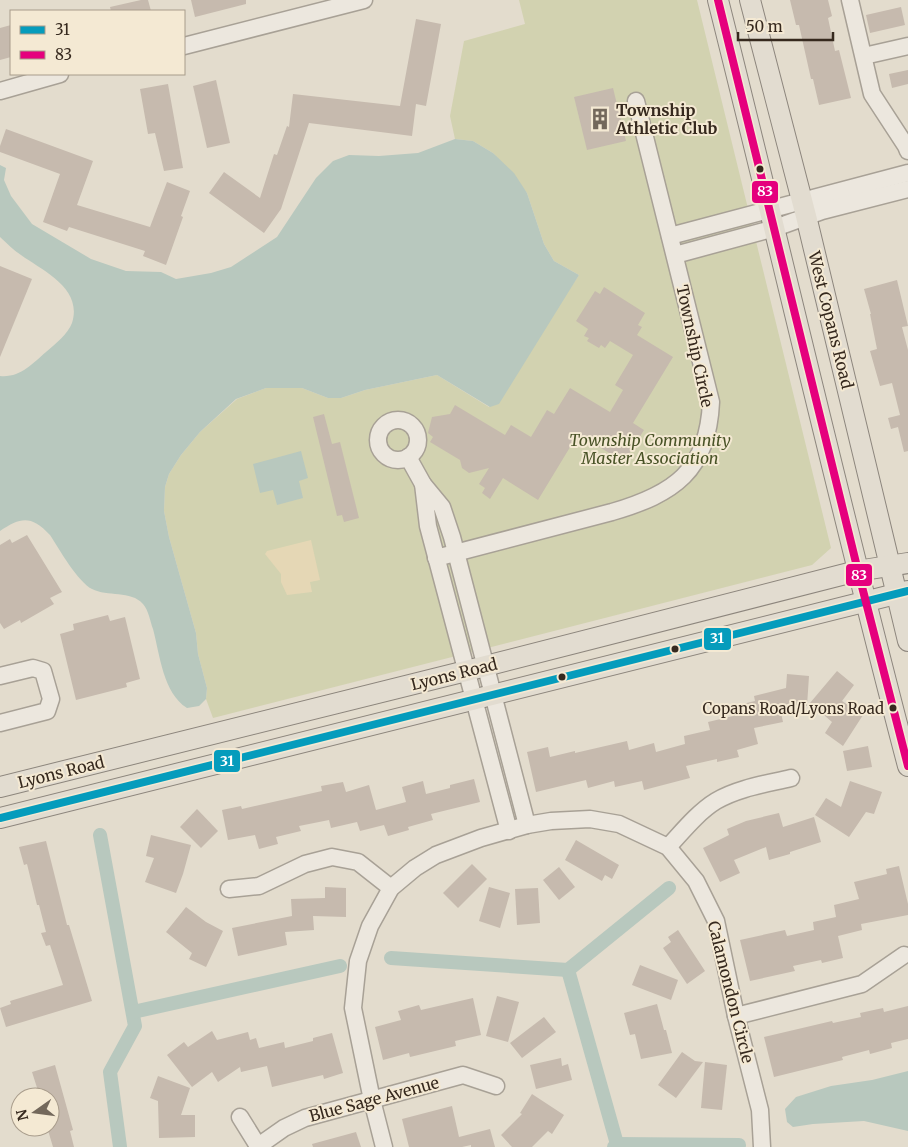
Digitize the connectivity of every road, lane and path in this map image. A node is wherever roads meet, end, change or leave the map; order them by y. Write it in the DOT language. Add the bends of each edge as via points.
graph roads {
  1 [pos="364,0"];
  2 [pos="718,0"];
  3 [pos="750,0"];
  4 [pos="850,0"];
  5 [pos="185,46"];
  6 [pos="908,46"];
  7 [pos="864,56"];
  8 [pos="56,75"];
  9 [pos="0,91"];
  10 [pos="636,101"];
  11 [pos="908,152"];
  12 [pos="908,173"];
  13 [pos="908,189"];
  14 [pos="804,208"];
  15 [pos="773,219"];
  16 [pos="670,236"];
  17 [pos="675,255"];
  18 [pos="408,457"];
  19 [pos="423,484"];
  20 [pos="457,552"];
  21 [pos="436,558"];
  22 [pos="899,565"];
  23 [pos="857,571"];
  24 [pos="902,593"];
  25 [pos="865,603"];
  26 [pos="908,641"];
  27 [pos="476,669"];
  28 [pos="0,676"];
  29 [pos="483,697"];
  30 [pos="0,723"];
  31 [pos="908,766"];
  32 [pos="791,778"];
  33 [pos="0,787"];
  34 [pos="0,818"];
  35 [pos="527,825"];
  36 [pos="509,830"];
  37 [pos="668,847"];
  38 [pos="229,888"];
  39 [pos="392,888"];
  40 [pos="904,955"];
  41 [pos="736,1016"];
  42 [pos="496,1086"];
  43 [pos="372,1100"];
  44 [pos="240,1117"];
  45 [pos="257,1147"];
  46 [pos="384,1147"];
  47 [pos="762,1147"];
  1 -- 5 [label="street"];
  2 -- 15 [label="main road, West Copans Road"];
  3 -- 14 [label="main road, West Copans Road"];
  4 -- 7 [label="street"];
  6 -- 7 [label="street"];
  7 -- 11 [label="street" via="872,94"];
  8 -- 9 [label="street"];
  10 -- 16 [label="street, Township Circle"];
  12 -- 14 [label="street"];
  13 -- 14 [label="street"];
  14 -- 15 [label="street"];
  14 -- 22 [label="main road, West Copans Road"];
  15 -- 16 [label="street"];
  15 -- 17 [label="street"];
  15 -- 23 [label="main road, West Copans Road"];
  16 -- 17 [label="street, Township Circle"];
  17 -- 20 [label="street, Township Circle" via="711,402 704,444 692,466 661,494 636,505"];
  18 -- 19 [label="street"];
  19 -- 20 [label="street" via="442,507"];
  19 -- 21 [label="street"];
  20 -- 21 [label="street, Township Circle"];
  20 -- 27 [label="street"];
  21 -- 27 [label="street"];
  22 -- 23 [label="main road, Lyons Road"];
  22 -- 24 [label="main road, West Copans Road"];
  23 -- 25 [label="main road, West Copans Road"];
  23 -- 27 [label="main road, Lyons Road"];
  24 -- 25 [label="main road, Lyons Road"];
  24 -- 26 [label="main road, West Copans Road"];
  25 -- 29 [label="main road, Lyons Road"];
  25 -- 31 [label="main road, West Copans Road"];
  27 -- 29 [label="street"];
  27 -- 33 [label="main road, Lyons Road"];
  28 -- 30 [label="street" via="33,668 43,671 51,699 47,711"];
  29 -- 34 [label="main road, Lyons Road"];
  29 -- 35 [label="street"];
  29 -- 36 [label="street"];
  32 -- 37 [label="street" via="736,791 715,802"];
  35 -- 36 [label="street, Calamondon Circle"];
  35 -- 37 [label="street, Calamondon Circle" via="590,819 618,824"];
  36 -- 39 [label="street, Calamondon Circle" via="436,855"];
  37 -- 41 [label="street, Calamondon Circle" via="696,881 716,921"];
  38 -- 39 [label="street" via="259,886 305,864 332,858 358,862"];
  39 -- 43 [label="street, Calamondon Circle" via="370,926 358,961 353,1008"];
  40 -- 41 [label="street" via="862,984"];
  41 -- 47 [label="street, Calamondon Circle" via="760,1110"];
  42 -- 43 [label="street, Blue Sage Avenue" via="463,1075"];
  43 -- 45 [label="street, Blue Sage Avenue" via="305,1118"];
  43 -- 46 [label="street, Calamondon Circle"];
  44 -- 45 [label="street"];
}
